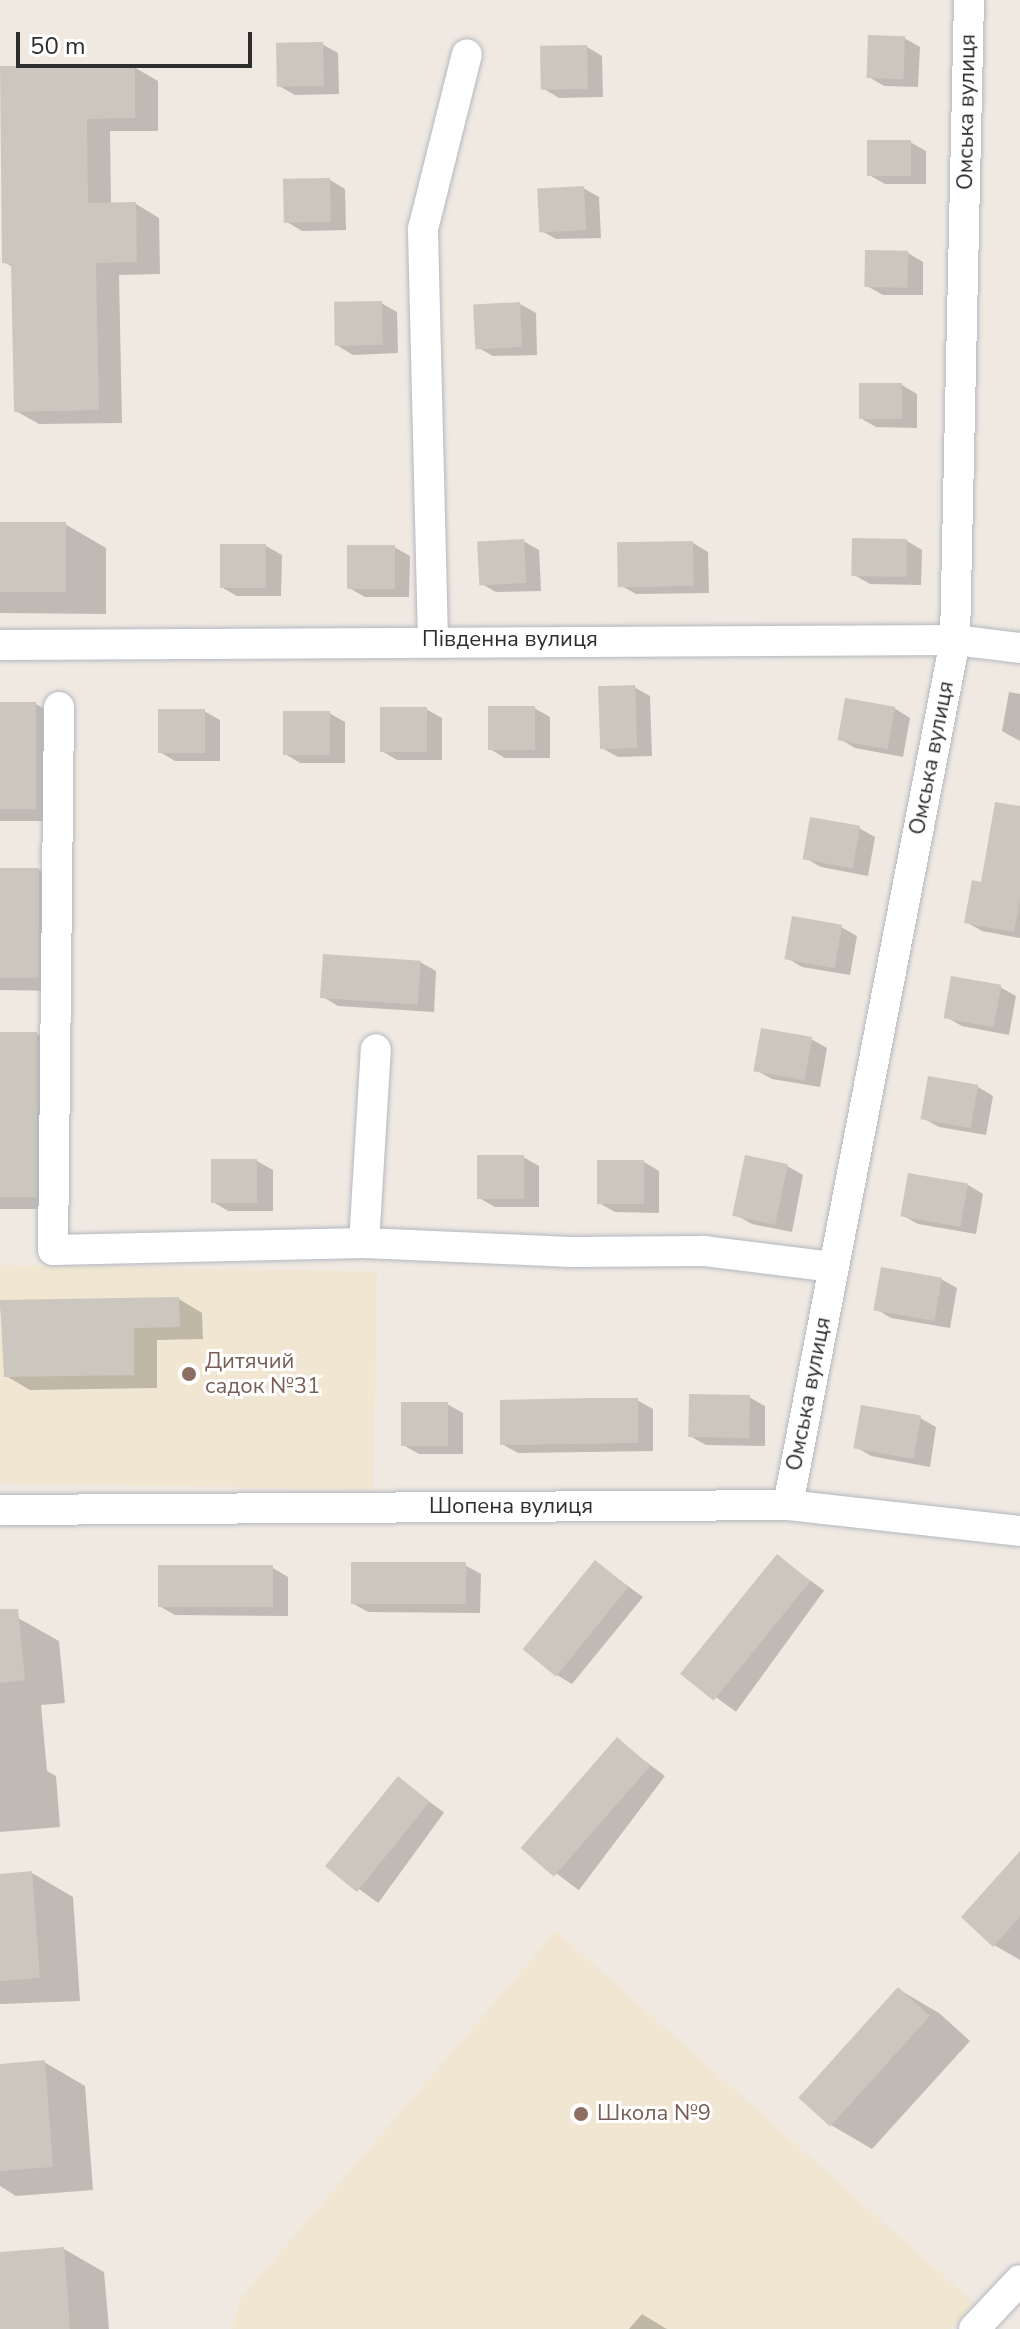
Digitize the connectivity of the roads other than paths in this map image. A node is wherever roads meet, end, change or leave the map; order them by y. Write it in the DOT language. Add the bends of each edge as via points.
graph roads {
  1 [pos="969,0"];
  2 [pos="467,54"];
  3 [pos="433,640"];
  4 [pos="955,640"];
  5 [pos="0,645"];
  6 [pos="1020,648"];
  7 [pos="59,707"];
  8 [pos="376,1049"];
  9 [pos="364,1243"];
  10 [pos="833,1267"];
  11 [pos="788,1505"];
  12 [pos="0,1510"];
  13 [pos="1020,1531"];
  14 [pos="1020,2280"];
  15 [pos="974,2329"];
  1 -- 4 [label="street, Омська вулиця"];
  2 -- 3 [label="street" via="423,229"];
  3 -- 4 [label="street, Південна вулиця"];
  3 -- 5 [label="street, Південна вулиця"];
  4 -- 6 [label="street, Південна вулиця"];
  4 -- 10 [label="street, Омська вулиця"];
  7 -- 9 [label="street" via="53,1250"];
  8 -- 9 [label="street"];
  9 -- 10 [label="street" via="570,1252 704,1251"];
  10 -- 11 [label="street, Омська вулиця"];
  11 -- 12 [label="street, Шопена вулиця"];
  11 -- 13 [label="street, Шопена вулиця"];
  14 -- 15 [label="street"];
}
